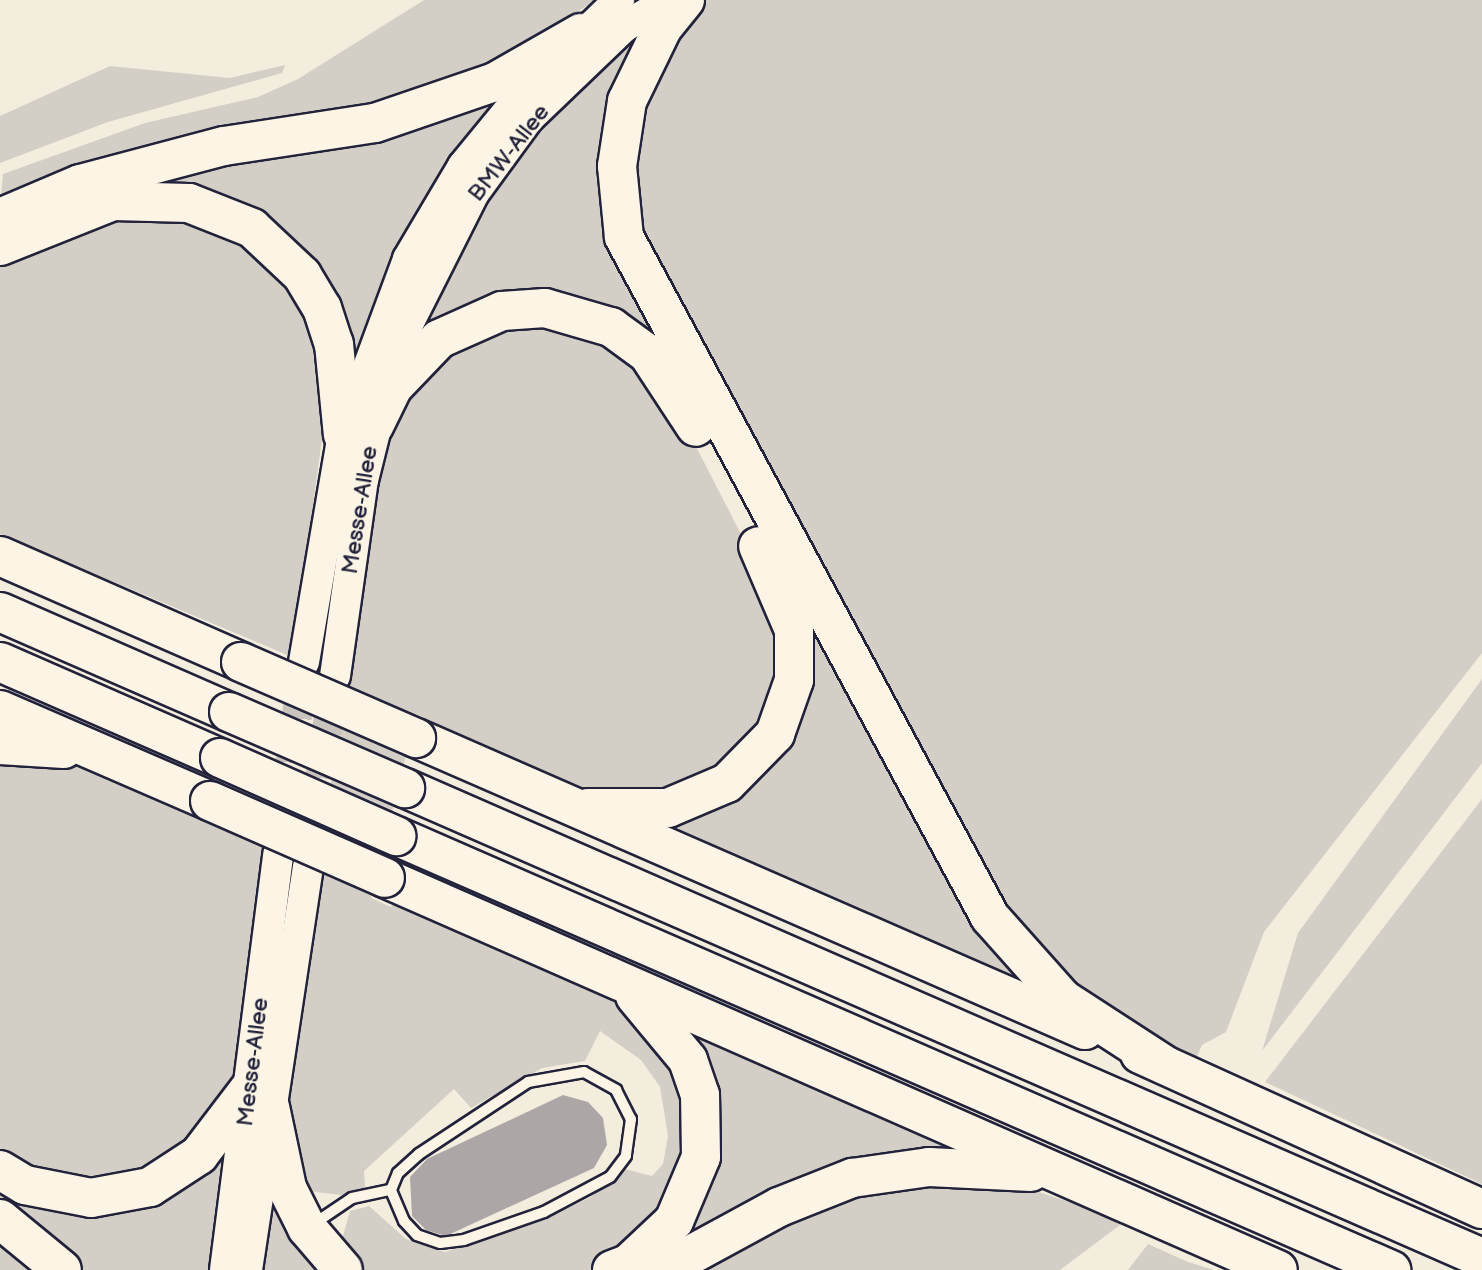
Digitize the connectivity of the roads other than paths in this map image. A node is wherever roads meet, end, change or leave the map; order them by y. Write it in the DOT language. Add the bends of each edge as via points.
graph roads {
  1 [pos="619,0"];
  2 [pos="669,0"];
  3 [pos="685,0"];
  4 [pos="581,33"];
  5 [pos="0,218"];
  6 [pos="0,246"];
  7 [pos="358,431"];
  8 [pos="0,556"];
  9 [pos="0,612"];
  10 [pos="0,662"];
  11 [pos="304,662"];
  12 [pos="335,676"];
  13 [pos="0,710"];
  14 [pos="0,745"];
  15 [pos="115,760"];
  16 [pos="575,808"];
  17 [pos="278,854"];
  18 [pos="308,867"];
  19 [pos="608,975"];
  20 [pos="1163,1064"];
  21 [pos="260,1097"];
  22 [pos="0,1170"];
  23 [pos="1073,1178"];
  24 [pos="391,1190"];
  25 [pos="1482,1209"];
  26 [pos="0,1219"];
  27 [pos="307,1228"];
  28 [pos="1482,1258"];
  29 [pos="62,1270"];
  30 [pos="225,1270"];
  31 [pos="247,1270"];
  32 [pos="343,1270"];
  33 [pos="612,1270"];
  34 [pos="663,1270"];
  35 [pos="1278,1270"];
  36 [pos="1391,1270"];
  1 -- 4 [label="main road, BMW-Allee"];
  2 -- 7 [label="main road, BMW-Allee" via="624,27 528,119 474,193"];
  3 -- 20 [label="highway" via="663,27 627,101 617,166 625,237 990,917 1063,999"];
  4 -- 5 [label="highway" via="495,82 375,123 224,146 80,184"];
  4 -- 7 [label="main road, BMW-Allee" via="463,166 408,259"];
  6 -- 7 [label="highway" via="113,201 189,203 252,228 302,275 322,308"];
  7 -- 11 [label="main road, Messe-Allee"];
  7 -- 12 [label="main road, Messe-Allee"];
  7 -- 16 [label="highway" via="439,339 502,311 545,308 611,327 648,354 673,384 783,592 794,630 794,680 775,734 727,783 668,808"];
  8 -- 16 [label="highway, bridge"];
  9 -- 28 [label="highway, bridge"];
  10 -- 36 [label="highway, bridge"];
  13 -- 15 [label="highway"];
  14 -- 15 [label="highway" via="41,745"];
  15 -- 19 [label="highway, bridge"];
  16 -- 20 [label="highway"];
  17 -- 21 [label="main road, Messe-Allee"];
  18 -- 21 [label="main road, Messe-Allee"];
  19 -- 23 [label="highway"];
  19 -- 33 [label="highway" via="664,1024 688,1060 700,1095 701,1157 674,1221 628,1264"];
  20 -- 25 [label="highway"];
  21 -- 22 [label="highway" via="200,1155 150,1187 91,1198 25,1185"];
  21 -- 27 [label="highway" via="276,1153"];
  21 -- 30 [label="main road, Messe-Allee"];
  21 -- 31 [label="main road, Messe-Allee"];
  23 -- 34 [label="highway" via="971,1167 852,1178 779,1207"];
  23 -- 35 [label="highway" via="1130,1208"];
  24 -- 24 [label="lane" via="398,1173 419,1154 528,1082 583,1072 616,1090 631,1118 626,1156 610,1177 544,1212 464,1240 440,1242 418,1235 404,1221"];
  24 -- 27 [label="lane" via="352,1198"];
  26 -- 29 [label="highway"];
  27 -- 32 [label="highway"];
}
